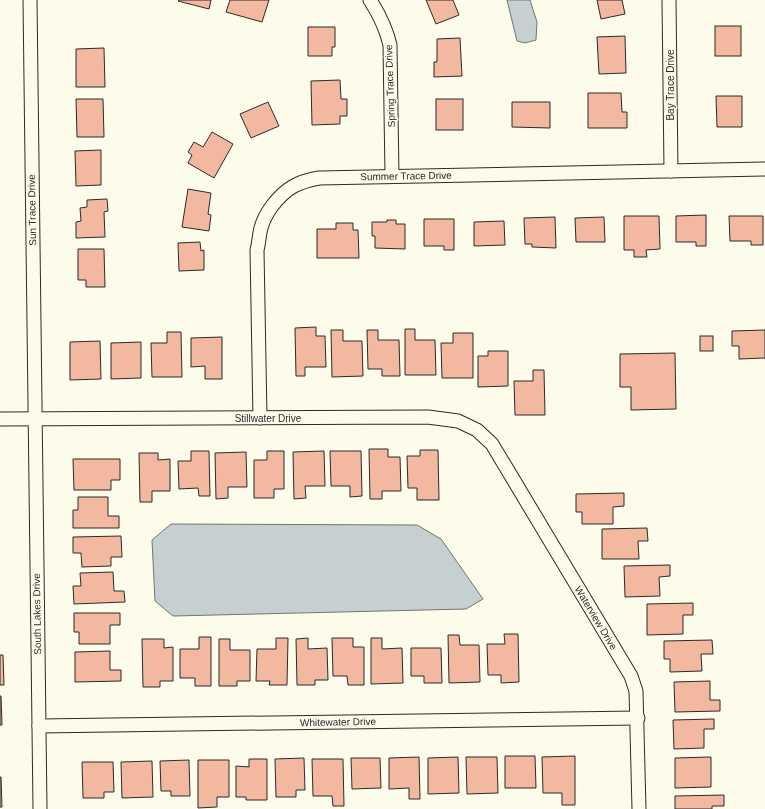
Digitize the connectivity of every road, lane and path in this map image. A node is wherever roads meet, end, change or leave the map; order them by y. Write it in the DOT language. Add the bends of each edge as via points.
graph roads {
  1 [pos="30,0"];
  2 [pos="370,0"];
  3 [pos="669,0"];
  4 [pos="765,169"];
  5 [pos="671,171"];
  6 [pos="392,176"];
  7 [pos="260,418"];
  8 [pos="35,419"];
  9 [pos="0,420"];
  10 [pos="492,444"];
  11 [pos="638,718"];
  12 [pos="39,726"];
  13 [pos="40,809"];
  14 [pos="639,809"];
  1 -- 8 [label="street, Sun Trace Drive"];
  2 -- 6 [label="street, Spring Trace Drive" via="387,31 390,45"];
  3 -- 5 [label="street, Bay Trace Drive"];
  4 -- 5 [label="street, Summer Trace Drive"];
  5 -- 6 [label="street, Summer Trace Drive"];
  6 -- 7 [label="street, Summer Trace Drive" via="319,178 304,181 281,194 266,215 258,250"];
  7 -- 8 [label="street, Stillwater Drive"];
  7 -- 10 [label="street, Stillwater Drive" via="428,417 458,420 477,430"];
  8 -- 9 [label="street, Stillwater Drive"];
  8 -- 12 [label="street, South Lakes Drive"];
  10 -- 11 [label="street, Waterview Drive" via="631,676 636,692"];
  11 -- 12 [label="street, Whitewater Drive"];
  11 -- 14 [label="street, Waterview Drive"];
  12 -- 13 [label="street, South Lakes Drive"];
}
